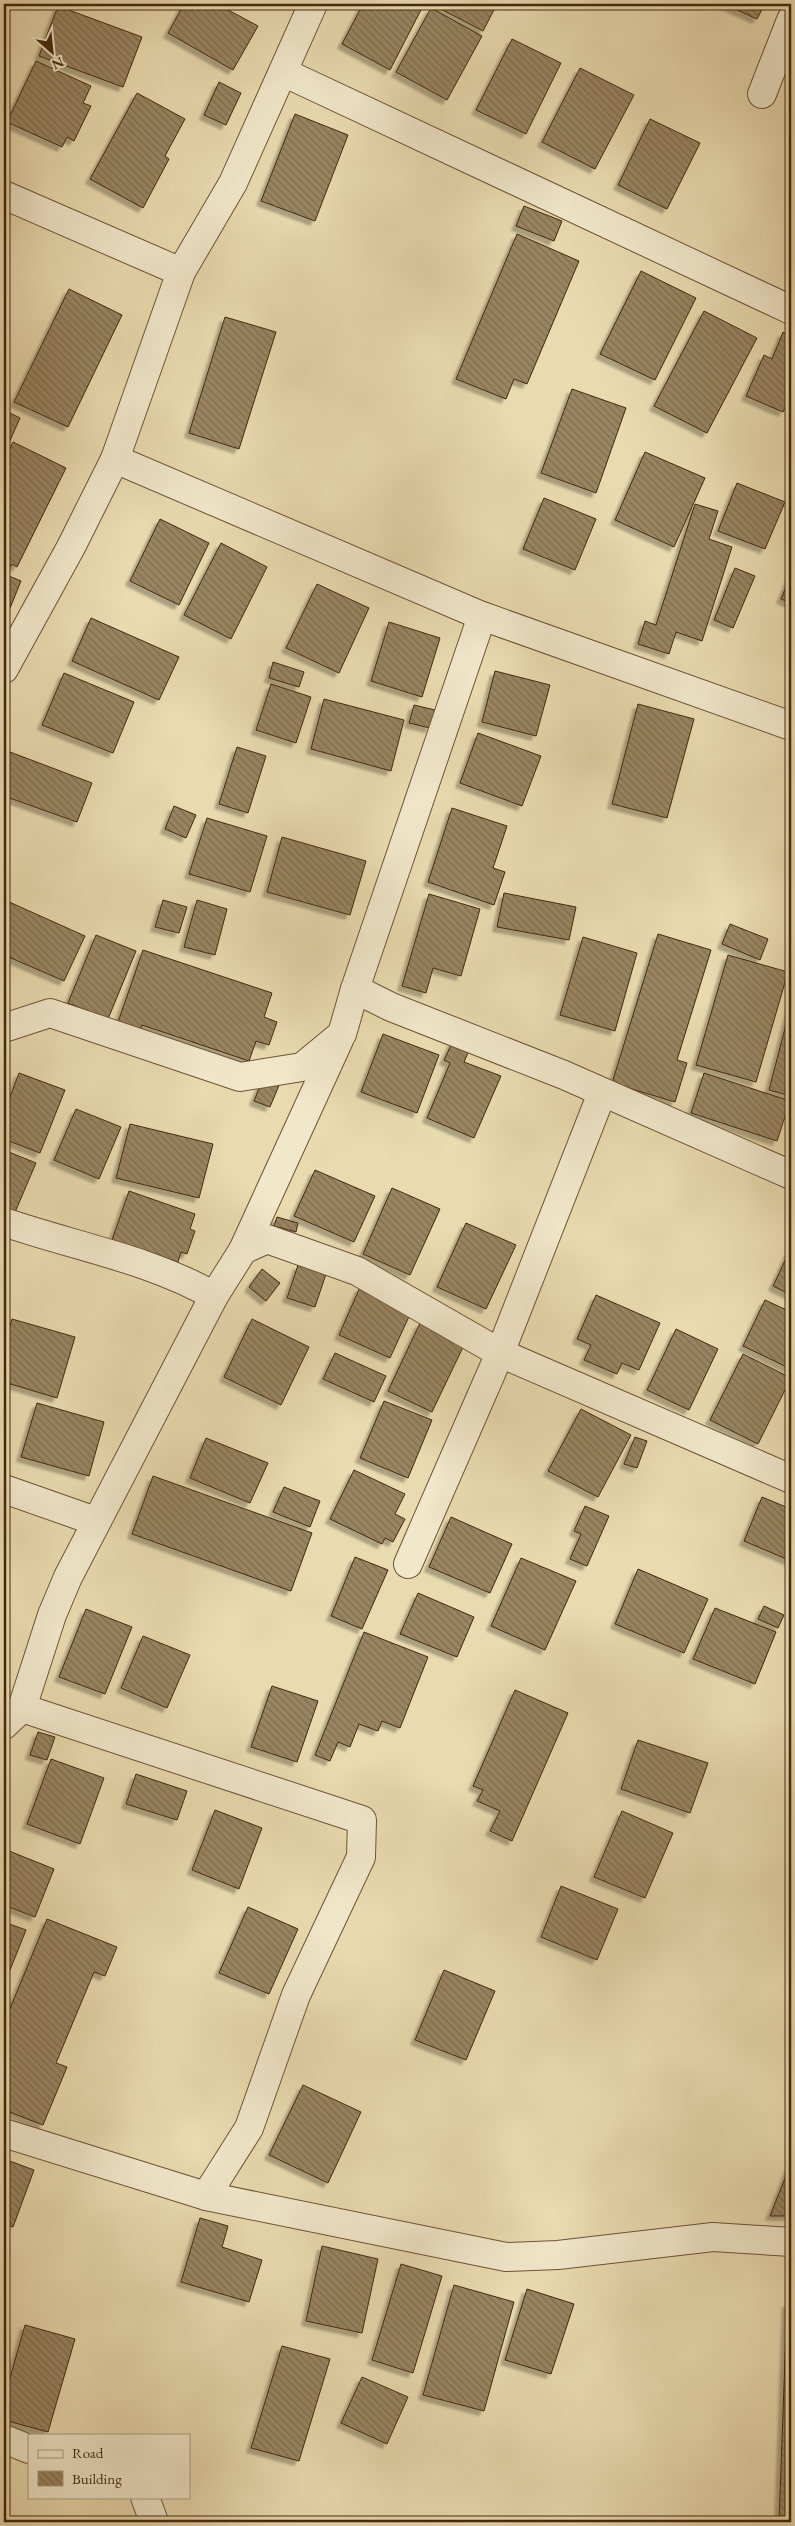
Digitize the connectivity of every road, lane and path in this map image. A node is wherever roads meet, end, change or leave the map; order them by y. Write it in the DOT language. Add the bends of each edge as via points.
graph roads {
  1 [pos="313,4"];
  2 [pos="791,20"];
  3 [pos="283,72"];
  4 [pos="762,94"];
  5 [pos="4,195"];
  6 [pos="181,272"];
  7 [pos="791,310"];
  8 [pos="115,459"];
  9 [pos="482,616"];
  10 [pos="5,662"];
  11 [pos="791,726"];
  12 [pos="355,989"];
  13 [pos="4,1028"];
  14 [pos="342,1034"];
  15 [pos="602,1093"];
  16 [pos="791,1175"];
  17 [pos="4,1222"];
  18 [pos="243,1250"];
  19 [pos="214,1296"];
  20 [pos="500,1353"];
  21 [pos="791,1479"];
  22 [pos="4,1490"];
  23 [pos="95,1521"];
  24 [pos="408,1564"];
  25 [pos="13,1716"];
  26 [pos="4,2134"];
  27 [pos="206,2196"];
  28 [pos="791,2242"];
  29 [pos="4,2439"];
  30 [pos="28,2449"];
  31 [pos="145,2498"];
  32 [pos="154,2522"];
  1 -- 3 [label="street"];
  2 -- 4 [label="street"];
  3 -- 6 [label="street" via="234,183"];
  3 -- 7 [label="street"];
  5 -- 6 [label="street"];
  6 -- 8 [label="street"];
  8 -- 9 [label="street"];
  8 -- 10 [label="street" via="71,547"];
  9 -- 11 [label="street"];
  9 -- 12 [label="street"];
  12 -- 14 [label="street"];
  12 -- 15 [label="street" via="390,1007"];
  13 -- 14 [label="street" via="50,1012 240,1077 302,1067"];
  14 -- 18 [label="street"];
  15 -- 16 [label="street"];
  15 -- 20 [label="street"];
  17 -- 19 [label="street" via="142,1264"];
  18 -- 19 [label="street"];
  18 -- 20 [label="street" via="267,1240 357,1271"];
  19 -- 23 [label="street"];
  20 -- 21 [label="street"];
  20 -- 24 [label="street"];
  22 -- 23 [label="street"];
  23 -- 25 [label="street" via="52,1615"];
  25 -- 27 [label="street" via="362,1820 361,1857 296,1994 249,2128"];
  26 -- 27 [label="street"];
  27 -- 28 [label="street" via="506,2257 558,2255 713,2237"];
  29 -- 30 [label="street"];
  31 -- 32 [label="street"];
}
